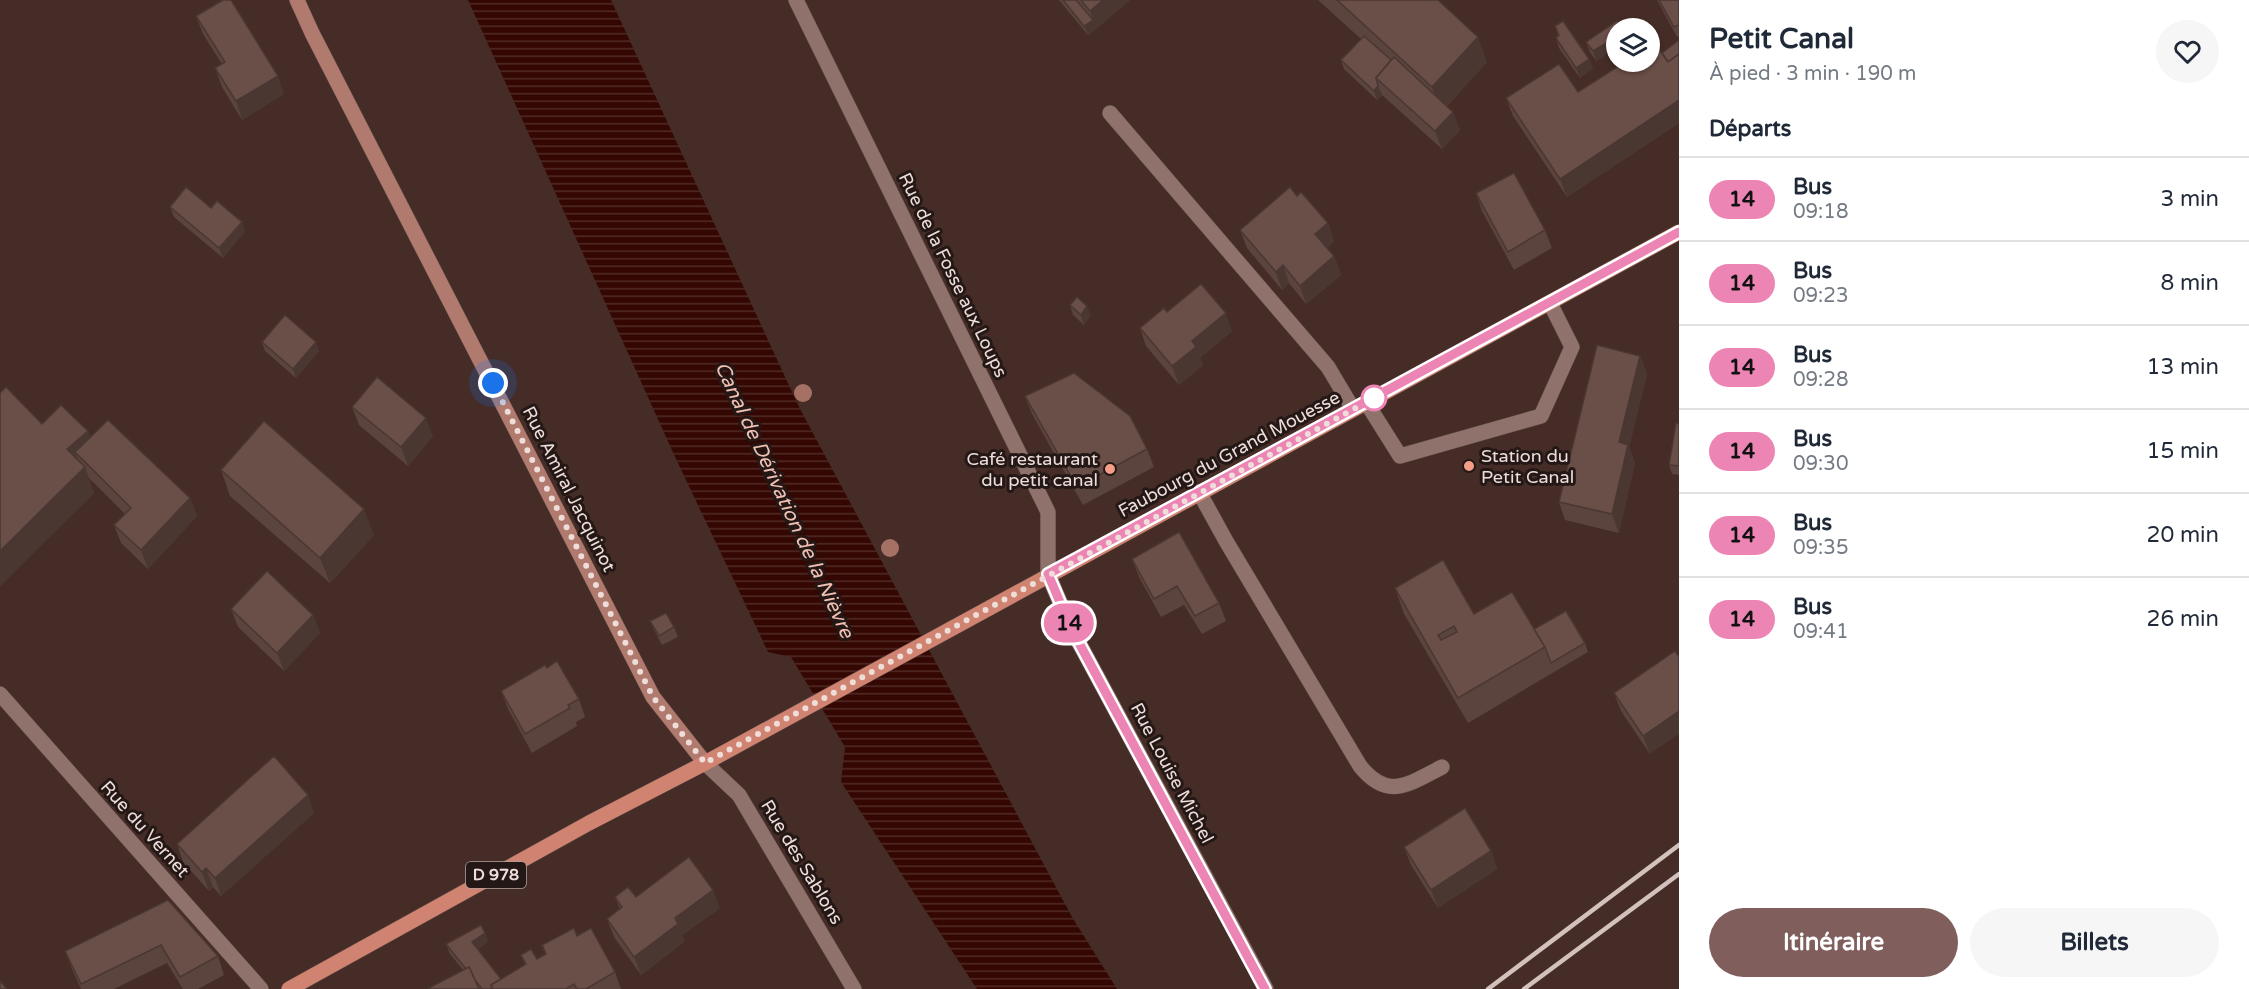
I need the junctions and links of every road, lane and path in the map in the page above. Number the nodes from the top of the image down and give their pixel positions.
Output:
1 (297, 0) edge
2 (796, 0) edge
3 (1110, 113) dead end
4 (1679, 232) edge
5 (1550, 303) junction
6 (1360, 406) junction
7 (1199, 492) junction
8 (1048, 574) junction
9 (0, 694) edge
10 (705, 763) junction
11 (1442, 767) dead end
12 (261, 989) edge
13 (289, 989) edge
14 (854, 989) edge
15 (1266, 989) edge

1 - 10 main road, Rue Amiral Jacquinot
2 - 8 street, Rue de la Fosse aux Loups
3 - 6 street
4 - 5 main road, Faubourg du Grand Mouesse / D 978
5 - 6 main road, Faubourg du Grand Mouesse / D 978
5 - 6 street
6 - 7 main road, Faubourg du Grand Mouesse / D 978
7 - 8 main road, Faubourg du Grand Mouesse / D 978
7 - 11 street
8 - 10 main road, Faubourg du Grand Mouesse / D 978
8 - 15 street, Rue Louise Michel
9 - 12 street, Rue du Vernet
10 - 13 main road, D 978
10 - 14 street, Rue des Sablons

